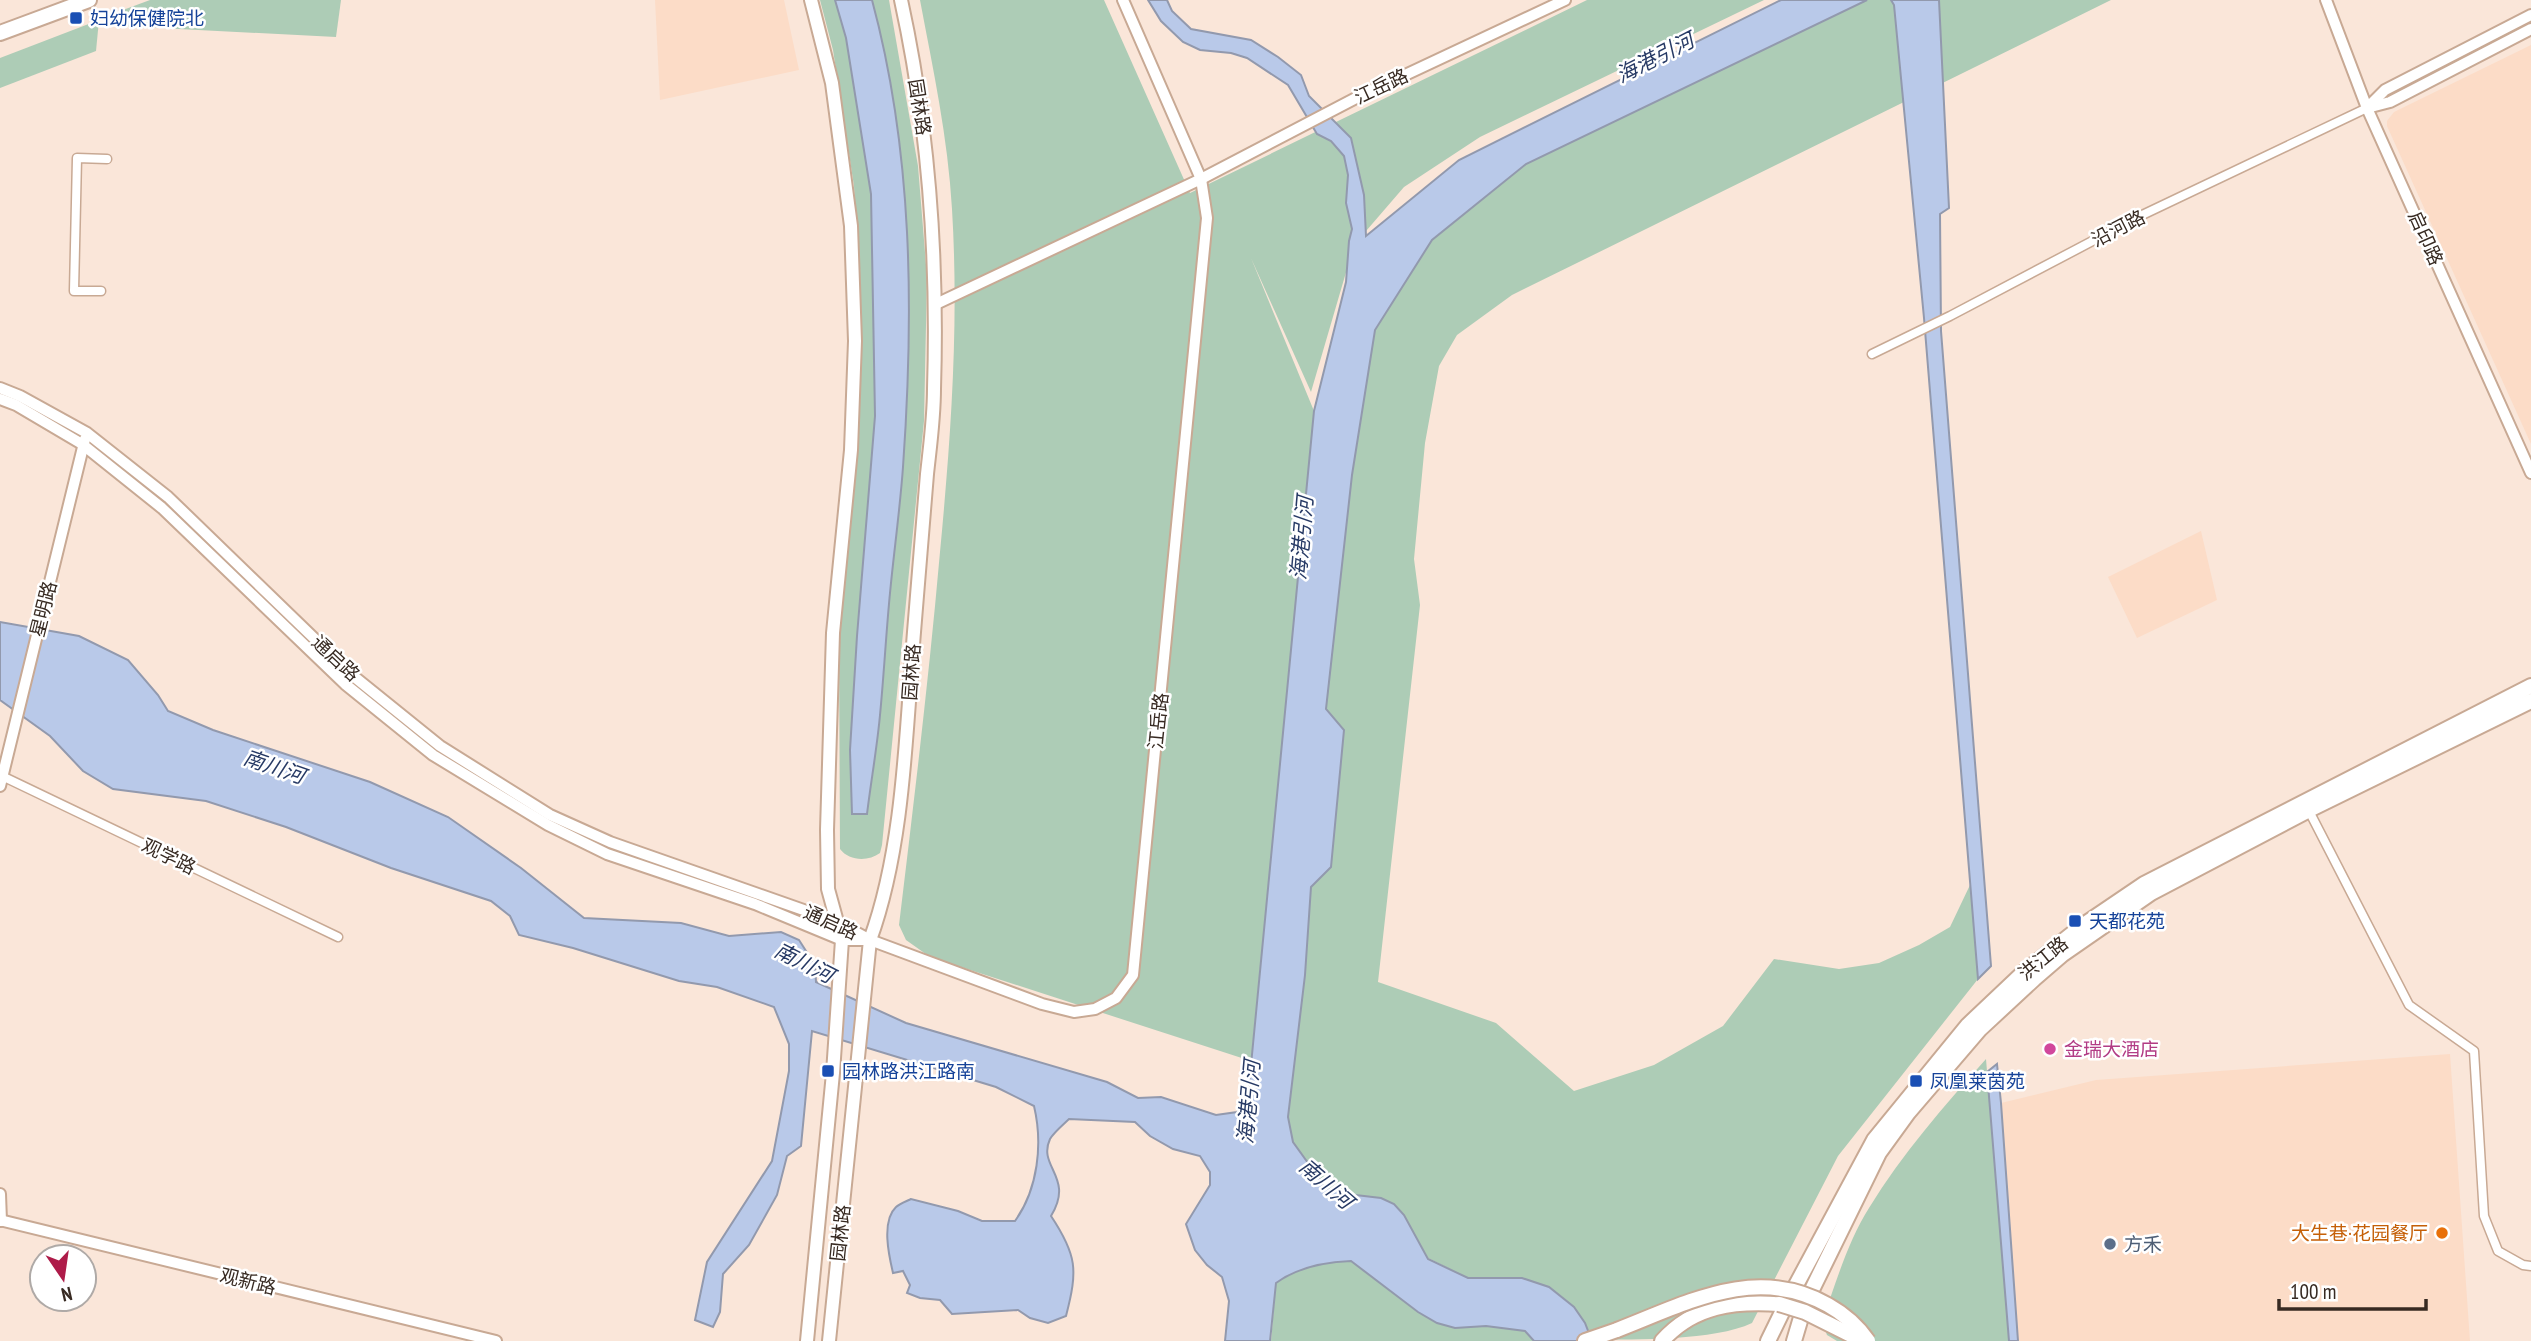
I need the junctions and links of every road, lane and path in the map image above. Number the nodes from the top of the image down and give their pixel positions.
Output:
1 (89, 0) edge
2 (810, 0) edge
3 (901, 0) edge
4 (1123, 0) edge
5 (1565, 0) edge
6 (2326, 0) edge
7 (2531, 15) edge
8 (2531, 29) edge
9 (0, 33) edge
10 (2367, 108) junction
11 (107, 159) dead end
12 (1201, 179) junction
13 (101, 291) dead end
14 (936, 304) junction
15 (1872, 354) dead end
16 (0, 388) edge
17 (0, 399) edge
18 (87, 433) junction
19 (82, 444) junction
20 (2531, 474) edge
21 (2531, 686) edge
22 (2531, 701) edge
23 (1, 779) edge
24 (2306, 805) junction
25 (835, 920) junction
26 (338, 937) dead end
27 (842, 940) junction
28 (870, 940) junction
29 (0, 1194) edge
30 (1, 1220) edge
31 (2531, 1266) edge
32 (496, 1341) edge
33 (807, 1341) edge
34 (829, 1341) edge
35 (1585, 1341) edge
36 (1662, 1341) edge
37 (1768, 1341) edge
38 (1794, 1341) edge
39 (1866, 1341) edge

1 - 9 main road
2 - 25 main road, 园林路
3 - 14 main road, 园林路
4 - 12 street, 江岳路
5 - 12 street, 江岳路
6 - 10 street, 启印路
7 - 10 street, 沿河路
8 - 10 street, 沿河路
10 - 15 street, 沿河路
10 - 20 street, 启印路
11 - 13 street
12 - 14 street
12 - 28 street, 江岳路
14 - 28 main road, 园林路
16 - 18 street, 通启路
17 - 19 street, 通启路
18 - 19 street, 星明路
18 - 25 street, 通启路
19 - 23 street, 星明路
19 - 27 street, 通启路
21 - 24 main road, 洪江路
22 - 24 main road, 洪江路
23 - 26 street, 观学路
24 - 31 street
24 - 37 main road, 洪江路
24 - 38 main road, 洪江路
25 - 27 main road, 园林路
25 - 28 street, 通启路
27 - 28 street, 通启路
27 - 33 main road, 园林路
28 - 34 main road, 园林路
29 - 30 street
30 - 32 street, 观新路
35 - 39 main road, bridge
36 - 39 main road, bridge

